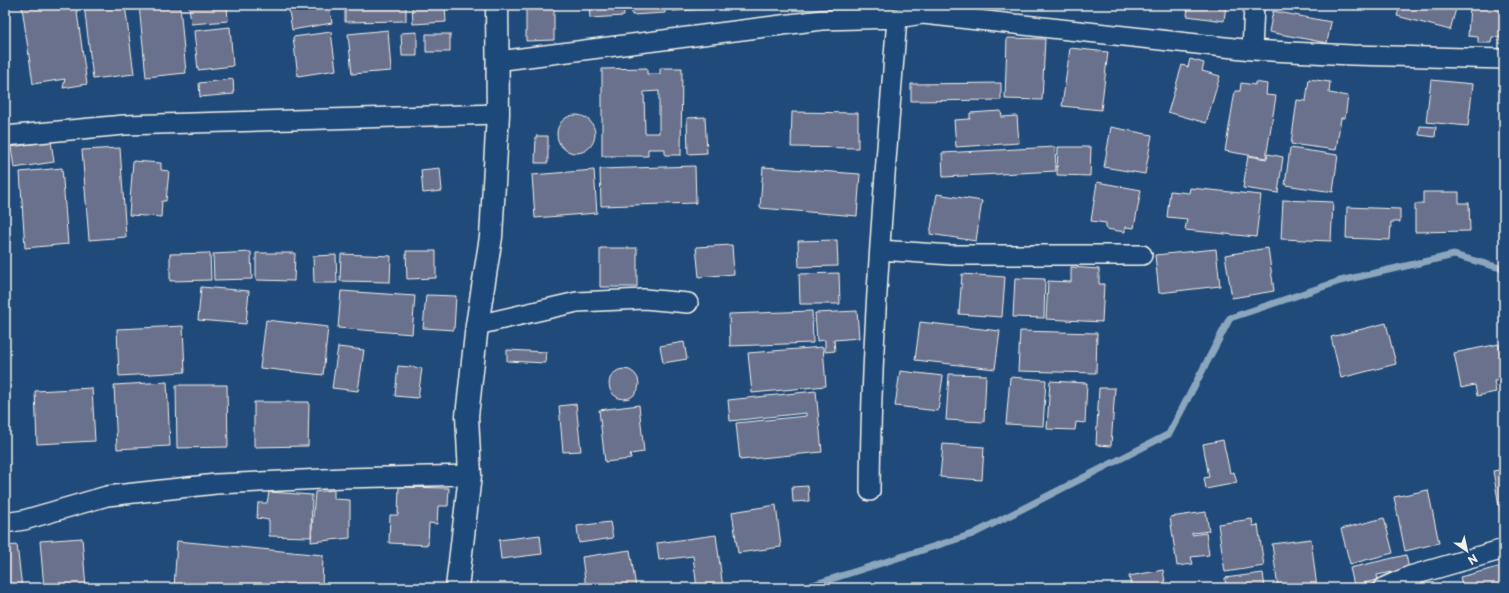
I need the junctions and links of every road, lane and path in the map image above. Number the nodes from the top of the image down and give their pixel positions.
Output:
1 (498, 5) edge
2 (1254, 5) edge
3 (923, 9) edge
4 (897, 18) junction
5 (1252, 50) junction
6 (1504, 59) edge
7 (497, 61) junction
8 (498, 114) junction
9 (5, 136) edge
10 (880, 250) junction
11 (1142, 255) dead end
12 (688, 303) dead end
13 (477, 325) junction
14 (470, 475) junction
15 (870, 491) dead end
16 (5, 523) edge
17 (1504, 549) edge
18 (457, 588) edge
19 (1383, 588) edge

1 - 7 main road
2 - 5 street
3 - 4 street
3 - 5 street
4 - 7 street
4 - 10 street
5 - 6 street
7 - 8 main road
8 - 9 street
8 - 13 main road
10 - 11 street
10 - 15 street
12 - 13 street
13 - 14 main road
14 - 16 street
14 - 18 main road
17 - 19 street

